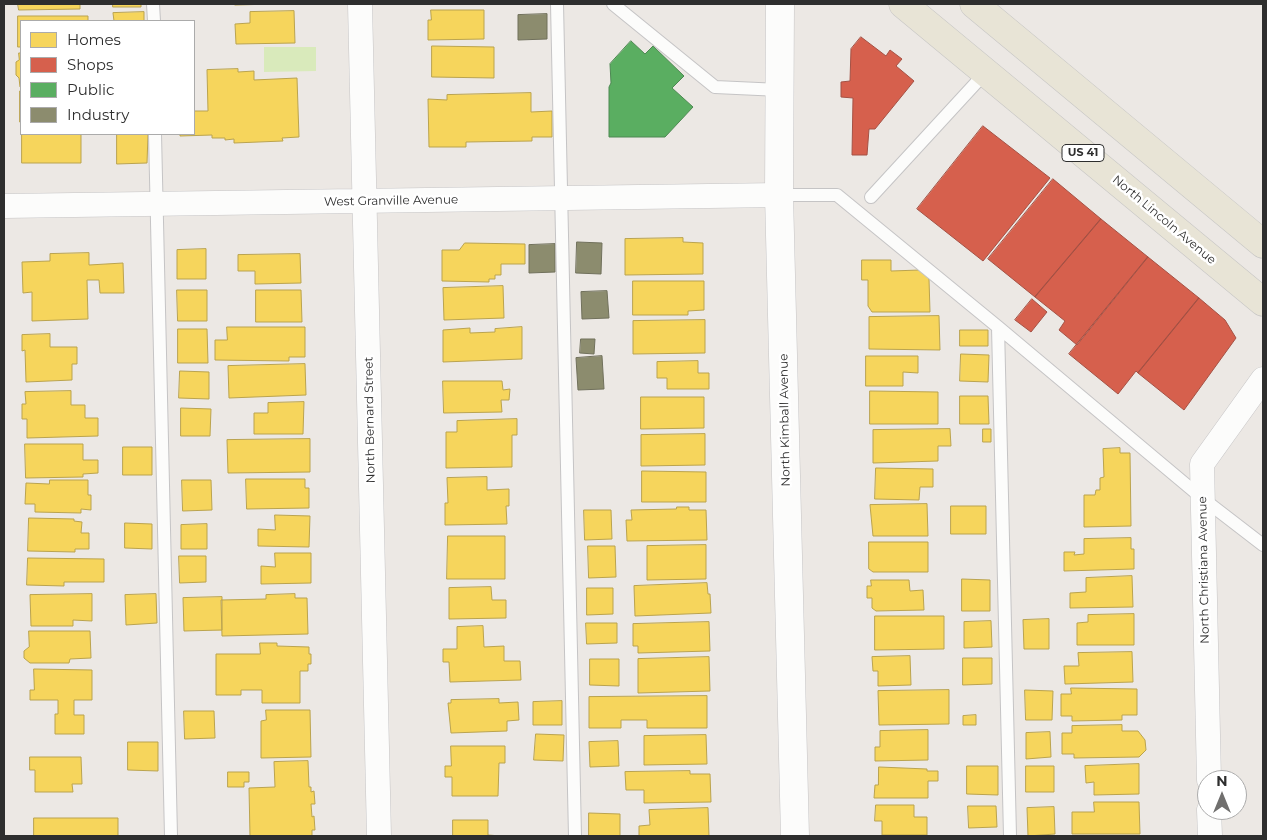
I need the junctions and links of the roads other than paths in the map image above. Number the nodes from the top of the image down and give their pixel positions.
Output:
1 (153, 4) edge
2 (360, 4) edge
3 (557, 4) edge
4 (613, 4) edge
5 (780, 4) edge
6 (903, 4) edge
7 (974, 4) edge
8 (154, 20) edge
9 (986, 72) junction
10 (780, 90) junction
11 (155, 135) edge
12 (779, 195) junction
13 (871, 197) dead end
14 (560, 198) junction
15 (366, 201) junction
16 (156, 204) junction
17 (4, 206) edge
18 (1263, 244) edge
19 (1263, 302) edge
20 (998, 327) junction
21 (1263, 379) edge
22 (1202, 498) junction
23 (1263, 545) edge
24 (1208, 770) edge
25 (1209, 820) edge
26 (171, 836) edge
27 (379, 836) edge
28 (575, 836) edge
29 (795, 836) edge
30 (1010, 836) edge
31 (1210, 836) edge

1 - 8 lane
2 - 15 street, North Bernard Street
3 - 14 lane
4 - 10 lane
5 - 10 street, North Kimball Avenue
6 - 9 main road, North Lincoln Avenue / US 41
7 - 18 main road
9 - 13 lane
9 - 19 main road, North Lincoln Avenue / US 41
10 - 12 street, North Kimball Avenue
11 - 16 lane
12 - 14 street, West Granville Avenue
12 - 20 lane
12 - 29 street, North Kimball Avenue
14 - 15 street, West Granville Avenue
14 - 28 lane
15 - 16 street, West Granville Avenue
15 - 27 street, North Bernard Street
16 - 17 street, West Granville Avenue
16 - 26 lane
20 - 22 lane
20 - 30 lane
21 - 22 street, North Christiana Avenue
22 - 23 lane
22 - 24 street, North Christiana Avenue
25 - 31 street

